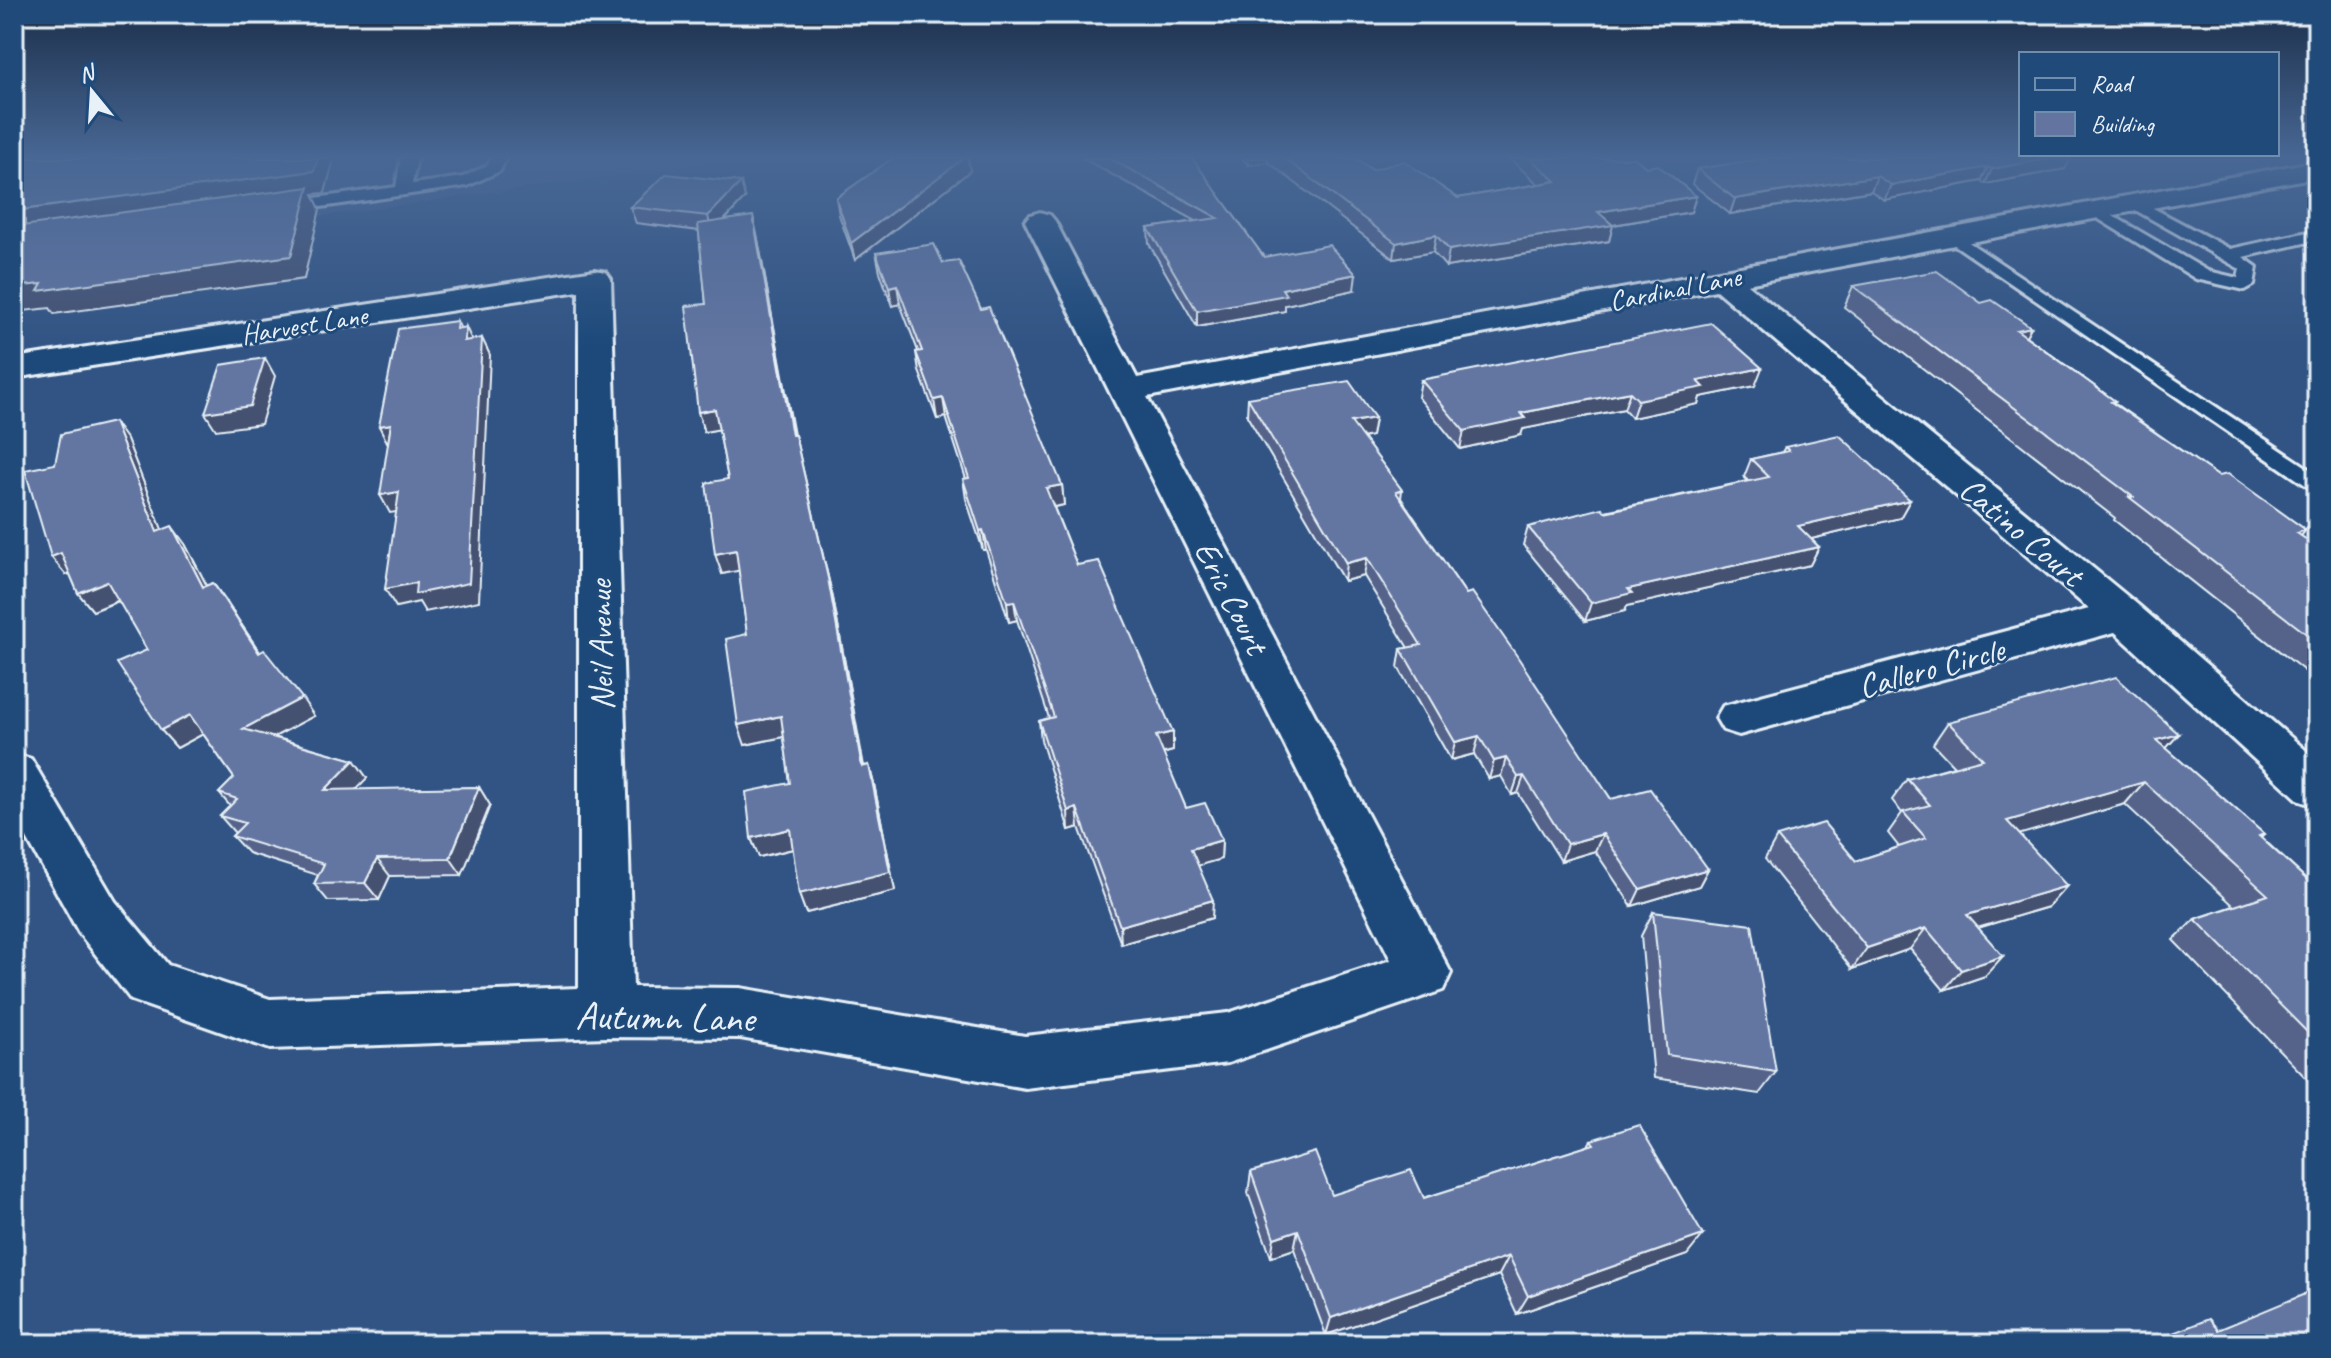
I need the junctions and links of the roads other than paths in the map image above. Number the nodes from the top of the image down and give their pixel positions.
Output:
1 (1040, 221) dead end
2 (2031, 221) edge
3 (2111, 221) edge
4 (2167, 221) edge
5 (2317, 235) edge
6 (1952, 236) junction
7 (2227, 255) junction
8 (595, 279) joint
9 (1722, 279) junction
10 (14, 368) edge
11 (1127, 390) junction
12 (2317, 483) edge
13 (2123, 615) junction
14 (1739, 718) dead end
15 (14, 772) edge
16 (2317, 788) edge
17 (1424, 973) joint
18 (606, 1012) junction

1 - 11 street, Eric Court
2 - 6 street, Cardinal Lane
3 - 7 lane
4 - 7 lane
5 - 7 lane
6 - 9 street, Cardinal Lane
6 - 12 lane
8 - 10 street, Harvest Lane
8 - 18 street, Neil Avenue
9 - 11 street, Cardinal Lane
9 - 13 street, Catino Court
11 - 17 street, Eric Court
13 - 14 street, Callero Circle
13 - 16 street, Catino Court
15 - 18 street, Autumn Lane
17 - 18 street, Autumn Lane

